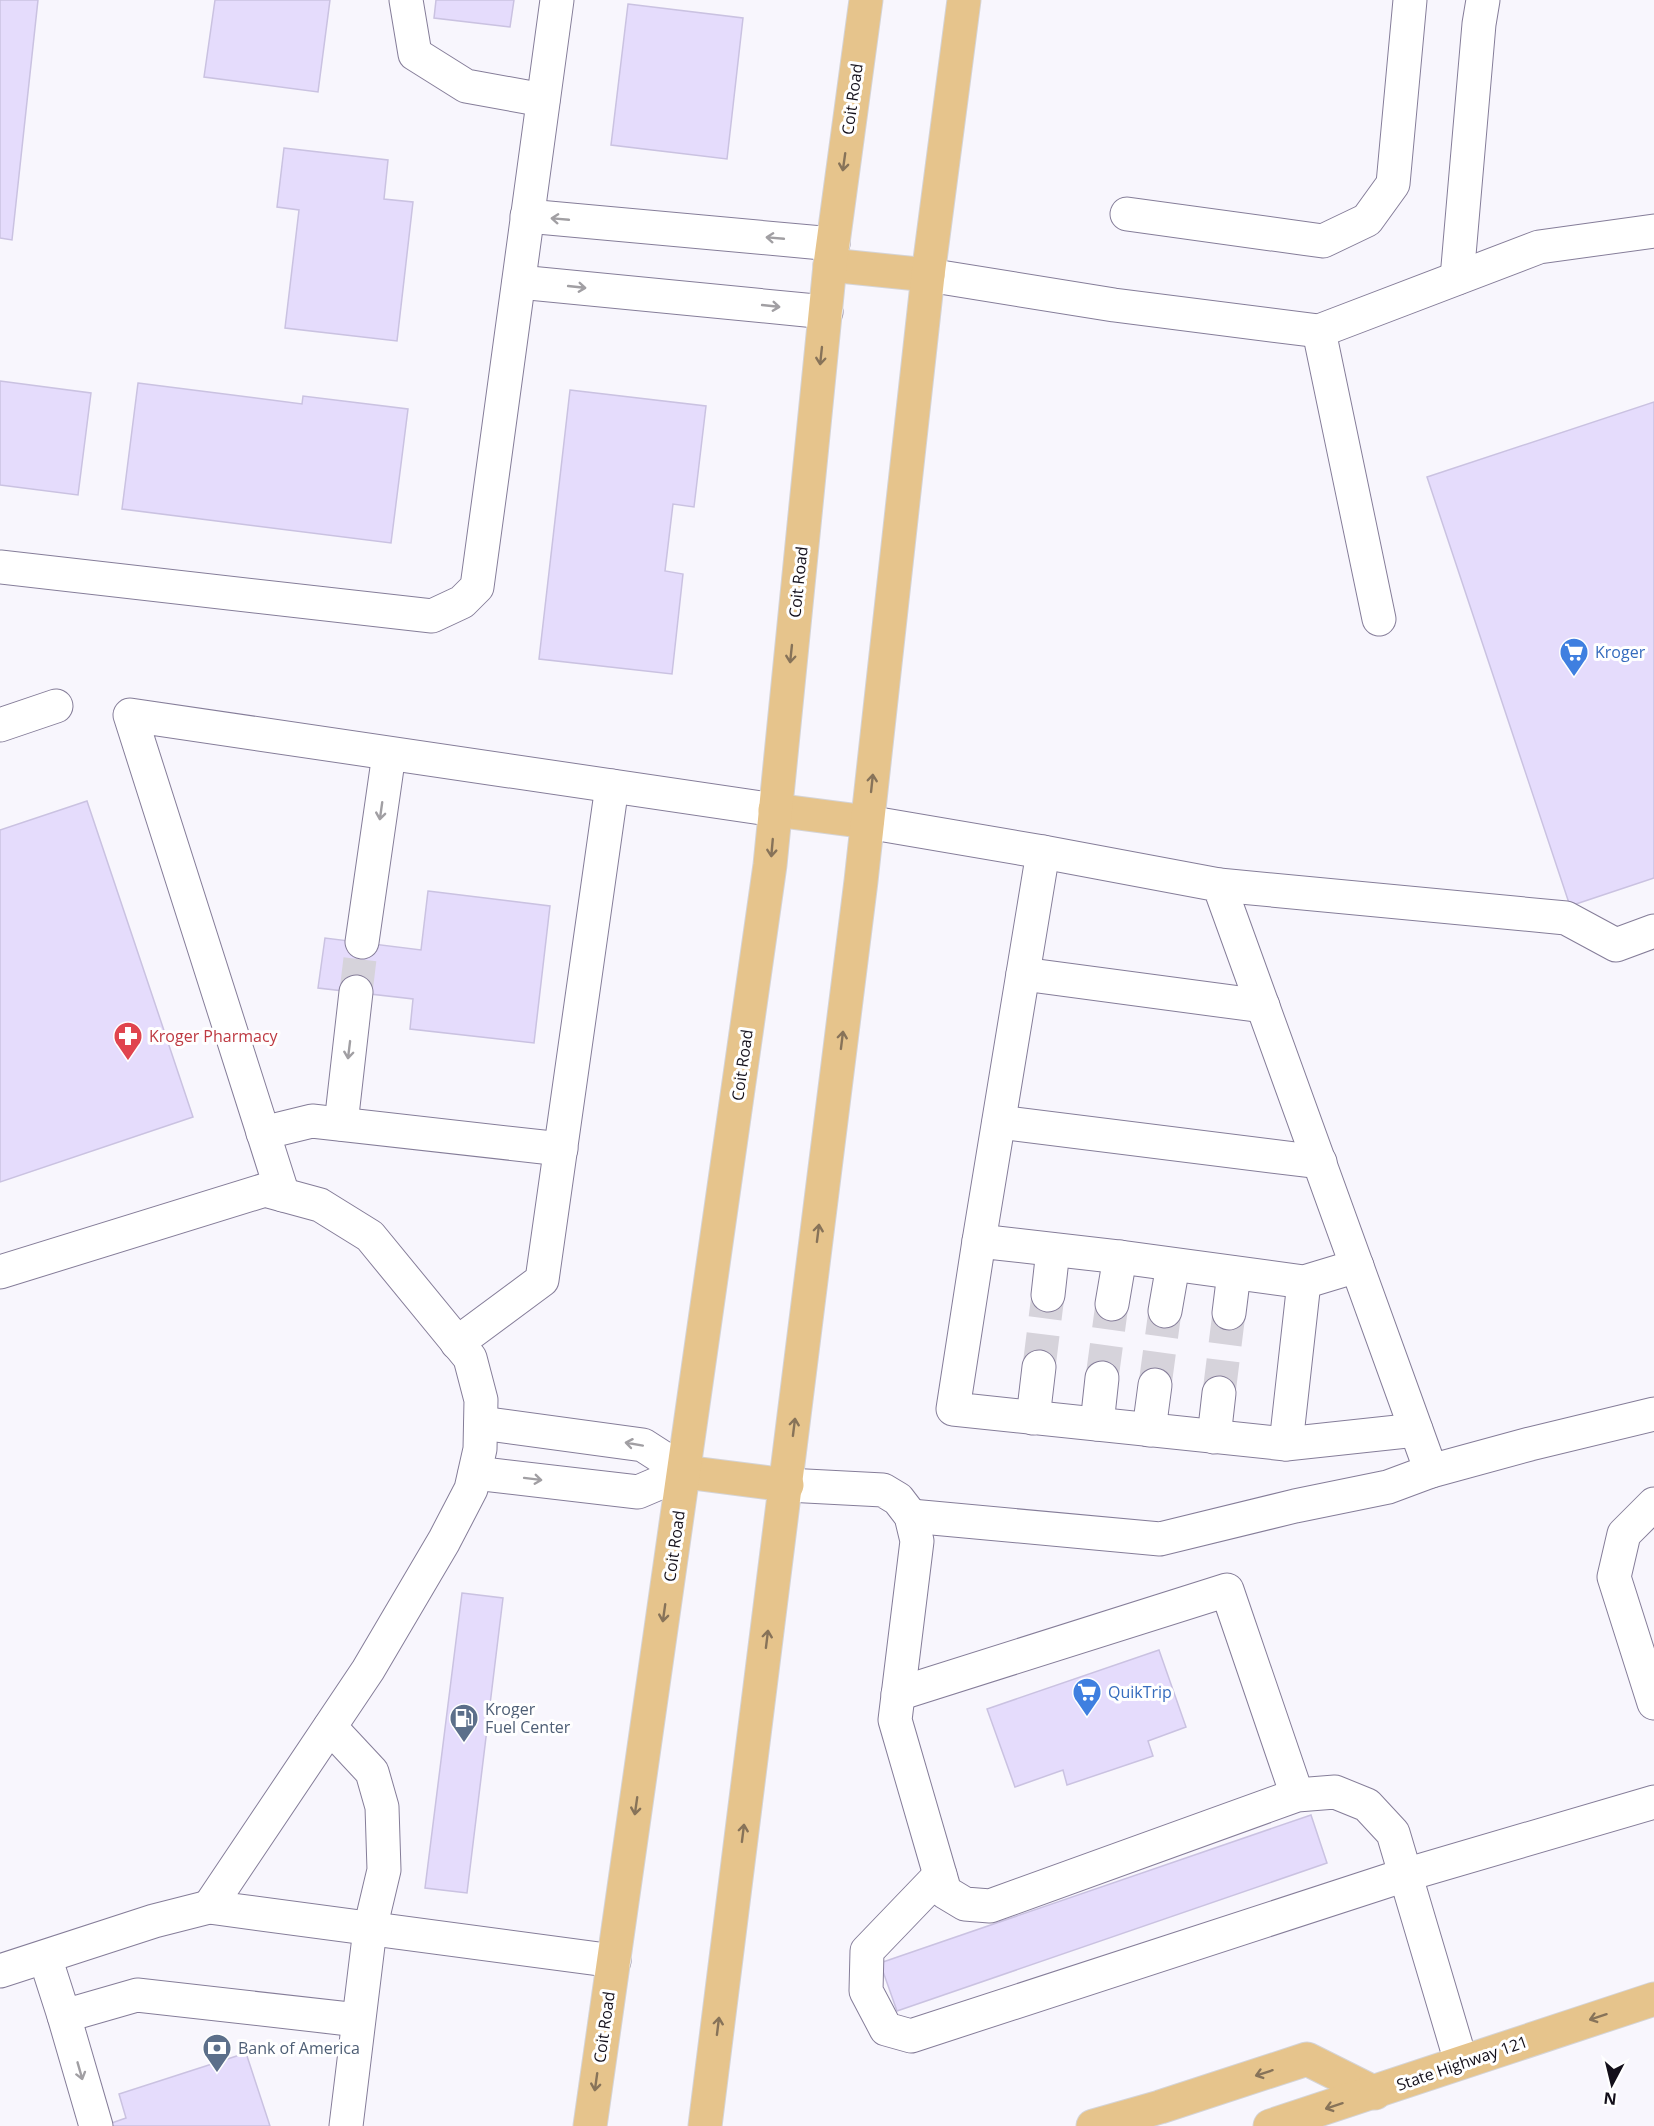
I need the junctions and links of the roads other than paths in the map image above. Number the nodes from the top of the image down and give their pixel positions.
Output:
1 (406, 0) edge
2 (557, 0) edge
3 (866, 0) edge
4 (964, 0) edge
5 (1410, 0) edge
6 (1483, 0) edge
7 (543, 100) junction
8 (1127, 214) dead end
9 (527, 216) junction
10 (1654, 231) edge
11 (832, 254) junction
12 (928, 275) junction
13 (1457, 278) junction
14 (519, 282) junction
15 (826, 312) junction
16 (1319, 331) junction
17 (0, 567) edge
18 (1379, 619) dead end
19 (56, 706) dead end
20 (0, 725) edge
21 (389, 754) junction
22 (612, 786) junction
23 (776, 810) junction
24 (867, 822) junction
25 (1043, 852) junction
26 (1219, 885) junction
27 (1654, 932) edge
28 (362, 942) tunnel mouth
29 (1023, 974) junction
30 (356, 992) tunnel mouth
31 (1263, 1006) junction
32 (999, 1122) junction
33 (340, 1124) junction
34 (263, 1132) junction
35 (561, 1149) junction
36 (1320, 1162) junction
37 (283, 1195) junction
38 (979, 1241) junction
39 (1053, 1250) junction
40 (1120, 1257) junction
41 (1173, 1265) junction
42 (1357, 1266) junction
43 (0, 1272) edge
44 (1234, 1272) junction
45 (1304, 1282) junction
46 (1048, 1295) tunnel mouth
47 (1112, 1304) tunnel mouth
48 (1165, 1311) tunnel mouth
49 (1229, 1313) tunnel mouth
50 (457, 1342) junction
51 (1039, 1367) tunnel mouth
52 (1102, 1378) tunnel mouth
53 (1155, 1385) tunnel mouth
54 (1219, 1393) tunnel mouth
55 (1654, 1414) edge
56 (1033, 1418) junction
57 (481, 1423) junction
58 (1098, 1424) junction
59 (1149, 1430) junction
60 (1416, 1430) junction
61 (1214, 1437) junction
62 (1286, 1444) junction
63 (1431, 1471) junction
64 (685, 1472) junction
65 (475, 1473) junction
66 (786, 1485) junction
67 (1654, 1504) edge
68 (912, 1516) junction
69 (898, 1695) junction
70 (1654, 1703) edge
71 (330, 1727) junction
72 (1297, 1795) junction
73 (1654, 1802) edge
74 (940, 1875) junction
75 (1405, 1875) junction
76 (209, 1907) junction
77 (369, 1929) junction
78 (45, 1957) junction
79 (614, 1961) junction
80 (0, 1971) edge
81 (1654, 1999) edge
82 (64, 2016) junction
83 (358, 2020) junction
84 (1461, 2062) junction
85 (714, 2063) junction
86 (1375, 2093) junction
87 (96, 2126) edge
88 (346, 2126) edge
89 (590, 2126) edge
90 (705, 2126) edge
91 (720, 2126) edge
92 (1093, 2126) edge
93 (1270, 2126) edge

1 - 7 lane
2 - 7 lane
3 -> 11 main road, Coit Road
4 - 12 main road
5 - 8 lane
6 - 13 lane
7 - 9 lane
11 -> 9 lane
9 - 14 lane
10 - 13 lane
11 - 12 main road
11 - 15 main road, Coit Road
12 - 16 lane
24 -> 12 main road
13 - 16 lane
14 -> 15 lane
14 - 17 lane
15 -> 23 main road, Coit Road
16 - 18 lane
19 - 20 lane
21 - 22 lane
21 -> 28 lane
21 - 34 lane
22 - 23 lane
22 - 35 lane
23 - 24 main road
23 -> 64 main road, Coit Road
24 - 25 lane
66 -> 24 main road
25 - 26 lane
25 - 29 lane
26 - 27 lane
26 - 31 lane
29 - 31 lane
29 - 32 lane
30 -> 33 lane
31 - 36 lane
32 - 36 lane
32 - 38 lane
33 - 34 lane
33 - 35 lane
34 - 37 lane
35 - 50 lane
36 - 42 lane
37 - 43 lane
37 - 50 lane
38 - 39 lane
38 - 56 lane
39 - 40 lane
39 - 46 lane
40 - 41 lane
40 - 47 lane
41 - 44 lane
41 - 48 lane
42 - 45 lane
42 - 60 lane
44 - 45 lane
44 - 49 lane
45 - 62 lane
50 - 57 lane
51 - 56 lane
52 - 58 lane
53 - 59 lane
54 - 61 lane
55 - 63 lane
56 - 58 lane
64 -> 57 lane
57 - 65 lane
58 - 59 lane
59 - 61 lane
60 - 62 lane
60 - 63 lane
61 - 62 lane
63 - 68 lane
65 -> 64 lane
64 - 66 main road
64 -> 79 main road, Coit Road
65 - 71 lane
66 - 68 lane
85 -> 66 main road
67 - 70 lane
68 - 69 lane
69 - 72 lane
69 - 74 lane
71 - 76 lane
71 - 77 lane
72 - 74 lane
72 - 75 lane
73 - 75 lane
74 - 75 lane
75 - 84 lane
76 - 77 lane
76 - 78 lane
77 - 79 lane
77 - 83 lane
78 - 80 lane
78 - 82 lane
79 -> 89 main road, Coit Road
81 -> 84 main road, State Highway 121
82 - 83 lane
82 -> 87 lane
83 - 88 lane
84 - 86 main road, State Highway 121
85 - 90 main road
85 - 91 main road
86 -> 92 main road
86 -> 93 main road, State Highway 121

